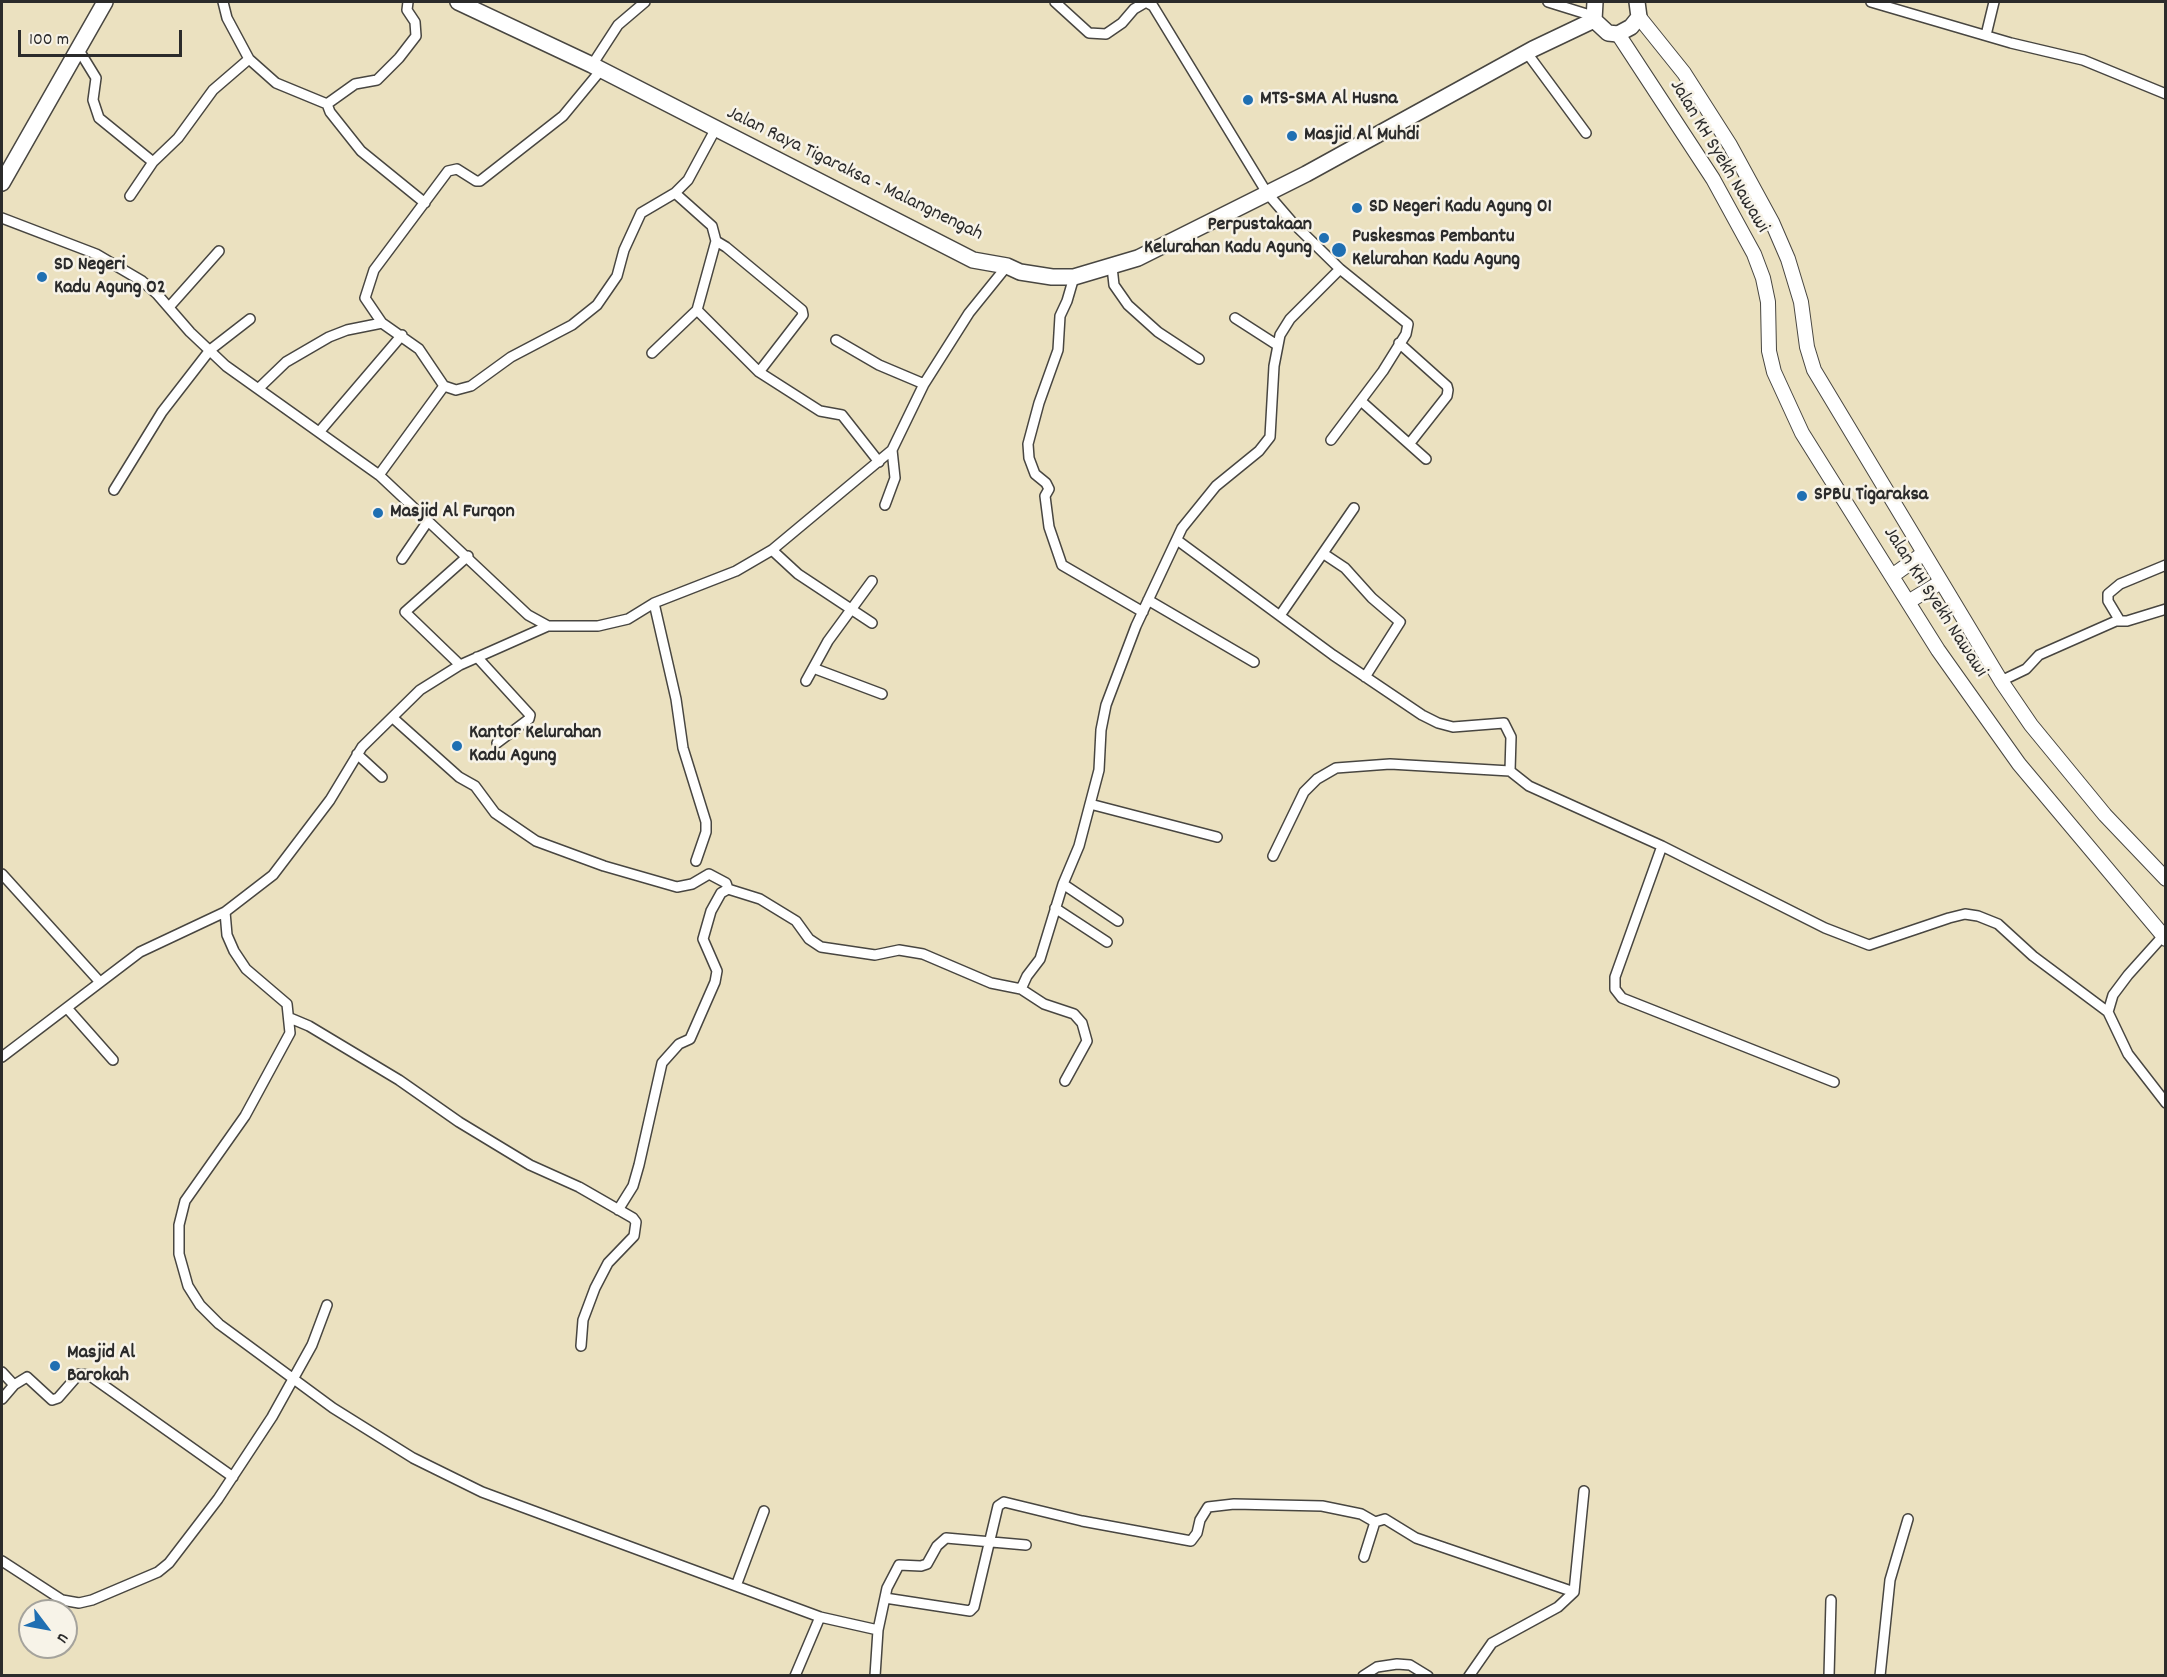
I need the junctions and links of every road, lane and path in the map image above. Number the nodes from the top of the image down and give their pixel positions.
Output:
1 (105, 2) edge
2 (223, 2) edge
3 (408, 2) edge
4 (458, 2) edge
5 (645, 2) edge
6 (1055, 2) edge
7 (1548, 2) edge
8 (1871, 2) edge
9 (1994, 2) edge
10 (1638, 9) edge
11 (1594, 12) edge
12 (1617, 34) junction
13 (1986, 35) junction
14 (77, 46) junction
15 (1527, 53) junction
16 (249, 58) junction
17 (596, 67) junction
18 (2166, 94) edge
19 (327, 104) junction
20 (715, 130) junction
21 (1586, 133) dead end
22 (153, 162) junction
23 (2, 183) edge
24 (675, 193) junction
25 (1268, 193) junction
26 (130, 196) dead end
27 (424, 203) junction
28 (2, 218) edge
29 (716, 242) junction
30 (219, 251) dead end
31 (1006, 266) junction
32 (1112, 267) junction
33 (1340, 269) junction
34 (1074, 277) junction
35 (170, 306) junction
36 (697, 310) junction
37 (1235, 318) dead end
38 (250, 319) dead end
39 (382, 323) junction
40 (402, 335) junction
41 (836, 340) dead end
42 (1399, 343) junction
43 (1276, 345) junction
44 (210, 350) junction
45 (652, 352) dead end
46 (1199, 359) dead end
47 (759, 372) junction
48 (924, 384) junction
49 (444, 386) junction
50 (258, 389) junction
51 (1361, 401) junction
52 (321, 431) junction
53 (1331, 440) dead end
54 (1410, 443) junction
55 (892, 450) junction
56 (1426, 459) dead end
57 (879, 462) junction
58 (379, 475) junction
59 (114, 490) dead end
60 (885, 505) dead end
61 (1354, 508) dead end
62 (428, 521) junction
63 (1177, 540) junction
64 (772, 550) junction
65 (1924, 553) junction
66 (1324, 554) junction
67 (468, 556) junction
68 (402, 559) dead end
69 (2166, 565) edge
70 (1892, 576) junction
71 (872, 580) dead end
72 (1941, 582) junction
73 (1148, 600) junction
74 (1908, 602) junction
75 (654, 603) junction
76 (2166, 609) edge
77 (852, 610) junction
78 (1143, 612) junction
79 (1281, 614) junction
80 (2120, 621) junction
81 (872, 623) dead end
82 (548, 626) junction
83 (477, 657) junction
84 (1254, 662) dead end
85 (460, 665) junction
86 (813, 668) junction
87 (1365, 677) junction
88 (806, 681) dead end
89 (2001, 681) junction
90 (882, 694) dead end
91 (393, 718) junction
92 (497, 743) dead end
93 (357, 754) junction
94 (1510, 771) junction
95 (382, 777) dead end
96 (1090, 804) junction
97 (1217, 837) dead end
98 (1662, 846) junction
99 (1273, 856) dead end
100 (696, 861) dead end
101 (2, 874) edge
102 (2166, 879) edge
103 (1063, 884) junction
104 (728, 889) junction
105 (1055, 908) junction
106 (225, 912) junction
107 (1118, 921) dead end
108 (2164, 938) edge
109 (1107, 942) dead end
110 (99, 981) junction
111 (1021, 989) junction
112 (68, 1008) junction
113 (2108, 1012) junction
114 (290, 1018) junction
115 (2, 1057) edge
116 (114, 1060) dead end
117 (1065, 1081) dead end
118 (1834, 1082) dead end
119 (2166, 1103) edge
120 (618, 1210) junction
121 (327, 1305) dead end
122 (581, 1346) dead end
123 (2, 1372) edge
124 (292, 1380) junction
125 (14, 1384) junction
126 (2, 1399) edge
127 (233, 1477) junction
128 (1584, 1491) dead end
129 (764, 1511) dead end
130 (1908, 1520) dead end
131 (1376, 1522) junction
132 (989, 1540) junction
133 (1026, 1545) dead end
134 (1364, 1557) dead end
135 (2, 1561) edge
136 (736, 1586) junction
137 (1574, 1592) junction
138 (885, 1598) junction
139 (1831, 1600) dead end
140 (820, 1617) junction
141 (878, 1630) junction
142 (795, 1676) edge
143 (874, 1676) edge
144 (1362, 1676) edge
145 (1428, 1676) edge
146 (1469, 1676) edge
147 (1828, 1676) edge
148 (1880, 1676) edge

1 - 14 main road
2 - 16 street
3 - 19 street
4 - 17 main road, Jalan Raya Tigaraksa - Malangnengah
5 - 17 street
6 - 25 street
7 - 11 street
8 - 13 street
9 - 13 street
10 - 12 main road
10 - 65 main road, Jalan KH Syekh Nawawi
11 - 12 main road
11 - 15 main road, Jalan Raya Tigaraksa - Malangnengah
12 - 70 main road, Jalan KH Syekh Nawawi
13 - 18 street
14 - 22 street
14 - 23 main road
15 - 21 street
15 - 25 main road, Jalan Raya Tigaraksa - Malangnengah
16 - 19 street
16 - 22 street
17 - 20 main road, Jalan Raya Tigaraksa - Malangnengah
17 - 27 street
19 - 27 street
20 - 24 street
20 - 31 main road, Jalan Raya Tigaraksa - Malangnengah
22 - 26 street
24 - 29 street
24 - 49 street
25 - 32 main road, Jalan Raya Tigaraksa - Malangnengah
25 - 33 street
27 - 39 street
28 - 35 street
29 - 36 street
29 - 47 street
30 - 35 street
31 - 34 main road, Jalan Raya Tigaraksa - Malangnengah
31 - 48 street
32 - 34 main road, Jalan Raya Tigaraksa - Malangnengah
32 - 46 street
33 - 42 street
33 - 43 street
34 - 78 street
35 - 44 street
36 - 45 street
36 - 47 street
37 - 43 street
38 - 44 street
39 - 40 street
39 - 50 street
40 - 49 street
40 - 52 street
41 - 48 street
42 - 51 street
42 - 54 street
43 - 63 street
44 - 50 street
44 - 59 street
47 - 57 street
48 - 55 street
49 - 58 street
50 - 52 street
51 - 53 street
51 - 54 street
52 - 58 street
54 - 56 street
55 - 57 street
55 - 60 street
57 - 64 street
58 - 62 street
61 - 66 street
62 - 67 street
62 - 68 street
63 - 73 street
63 - 79 street
64 - 75 street
64 - 77 street
65 - 70 main road
65 - 72 main road, Jalan KH Syekh Nawawi
66 - 79 street
66 - 87 street
67 - 82 street
67 - 85 street
69 - 80 street
70 - 74 main road, Jalan KH Syekh Nawawi
71 - 77 street
72 - 74 main road
72 - 89 main road, Jalan KH Syekh Nawawi
73 - 78 street
73 - 84 street
74 - 108 main road, Jalan KH Syekh Nawawi
75 - 82 street
75 - 100 street
76 - 80 street
77 - 81 street
77 - 86 street
78 - 96 street
79 - 87 street
80 - 89 street
82 - 83 street
83 - 85 street
83 - 92 street
85 - 91 street
86 - 88 street
86 - 90 street
87 - 94 street
89 - 102 main road, Jalan KH Syekh Nawawi
91 - 93 street
91 - 104 street
93 - 95 street
93 - 106 street
94 - 98 street
94 - 99 street
96 - 97 street
96 - 103 street
98 - 113 street
98 - 118 street
101 - 110 street
103 - 105 street
103 - 107 street
104 - 111 street
104 - 120 street
105 - 109 street
105 - 111 street
106 - 110 street
106 - 114 street
108 - 113 street
110 - 112 street
111 - 117 street
112 - 115 street
112 - 116 street
113 - 119 street
114 - 120 street
114 - 124 street
120 - 122 street
121 - 124 street
123 - 125 street
124 - 127 street
124 - 136 street
125 - 126 street
125 - 127 street
127 - 135 street
128 - 137 street
129 - 136 street
130 - 148 street
131 - 132 street
131 - 134 street
131 - 137 street
132 - 133 street
132 - 138 street
132 - 138 street
136 - 140 street
137 - 146 street
138 - 141 street
139 - 147 street
140 - 141 street
140 - 142 street
141 - 143 street
144 - 145 street

